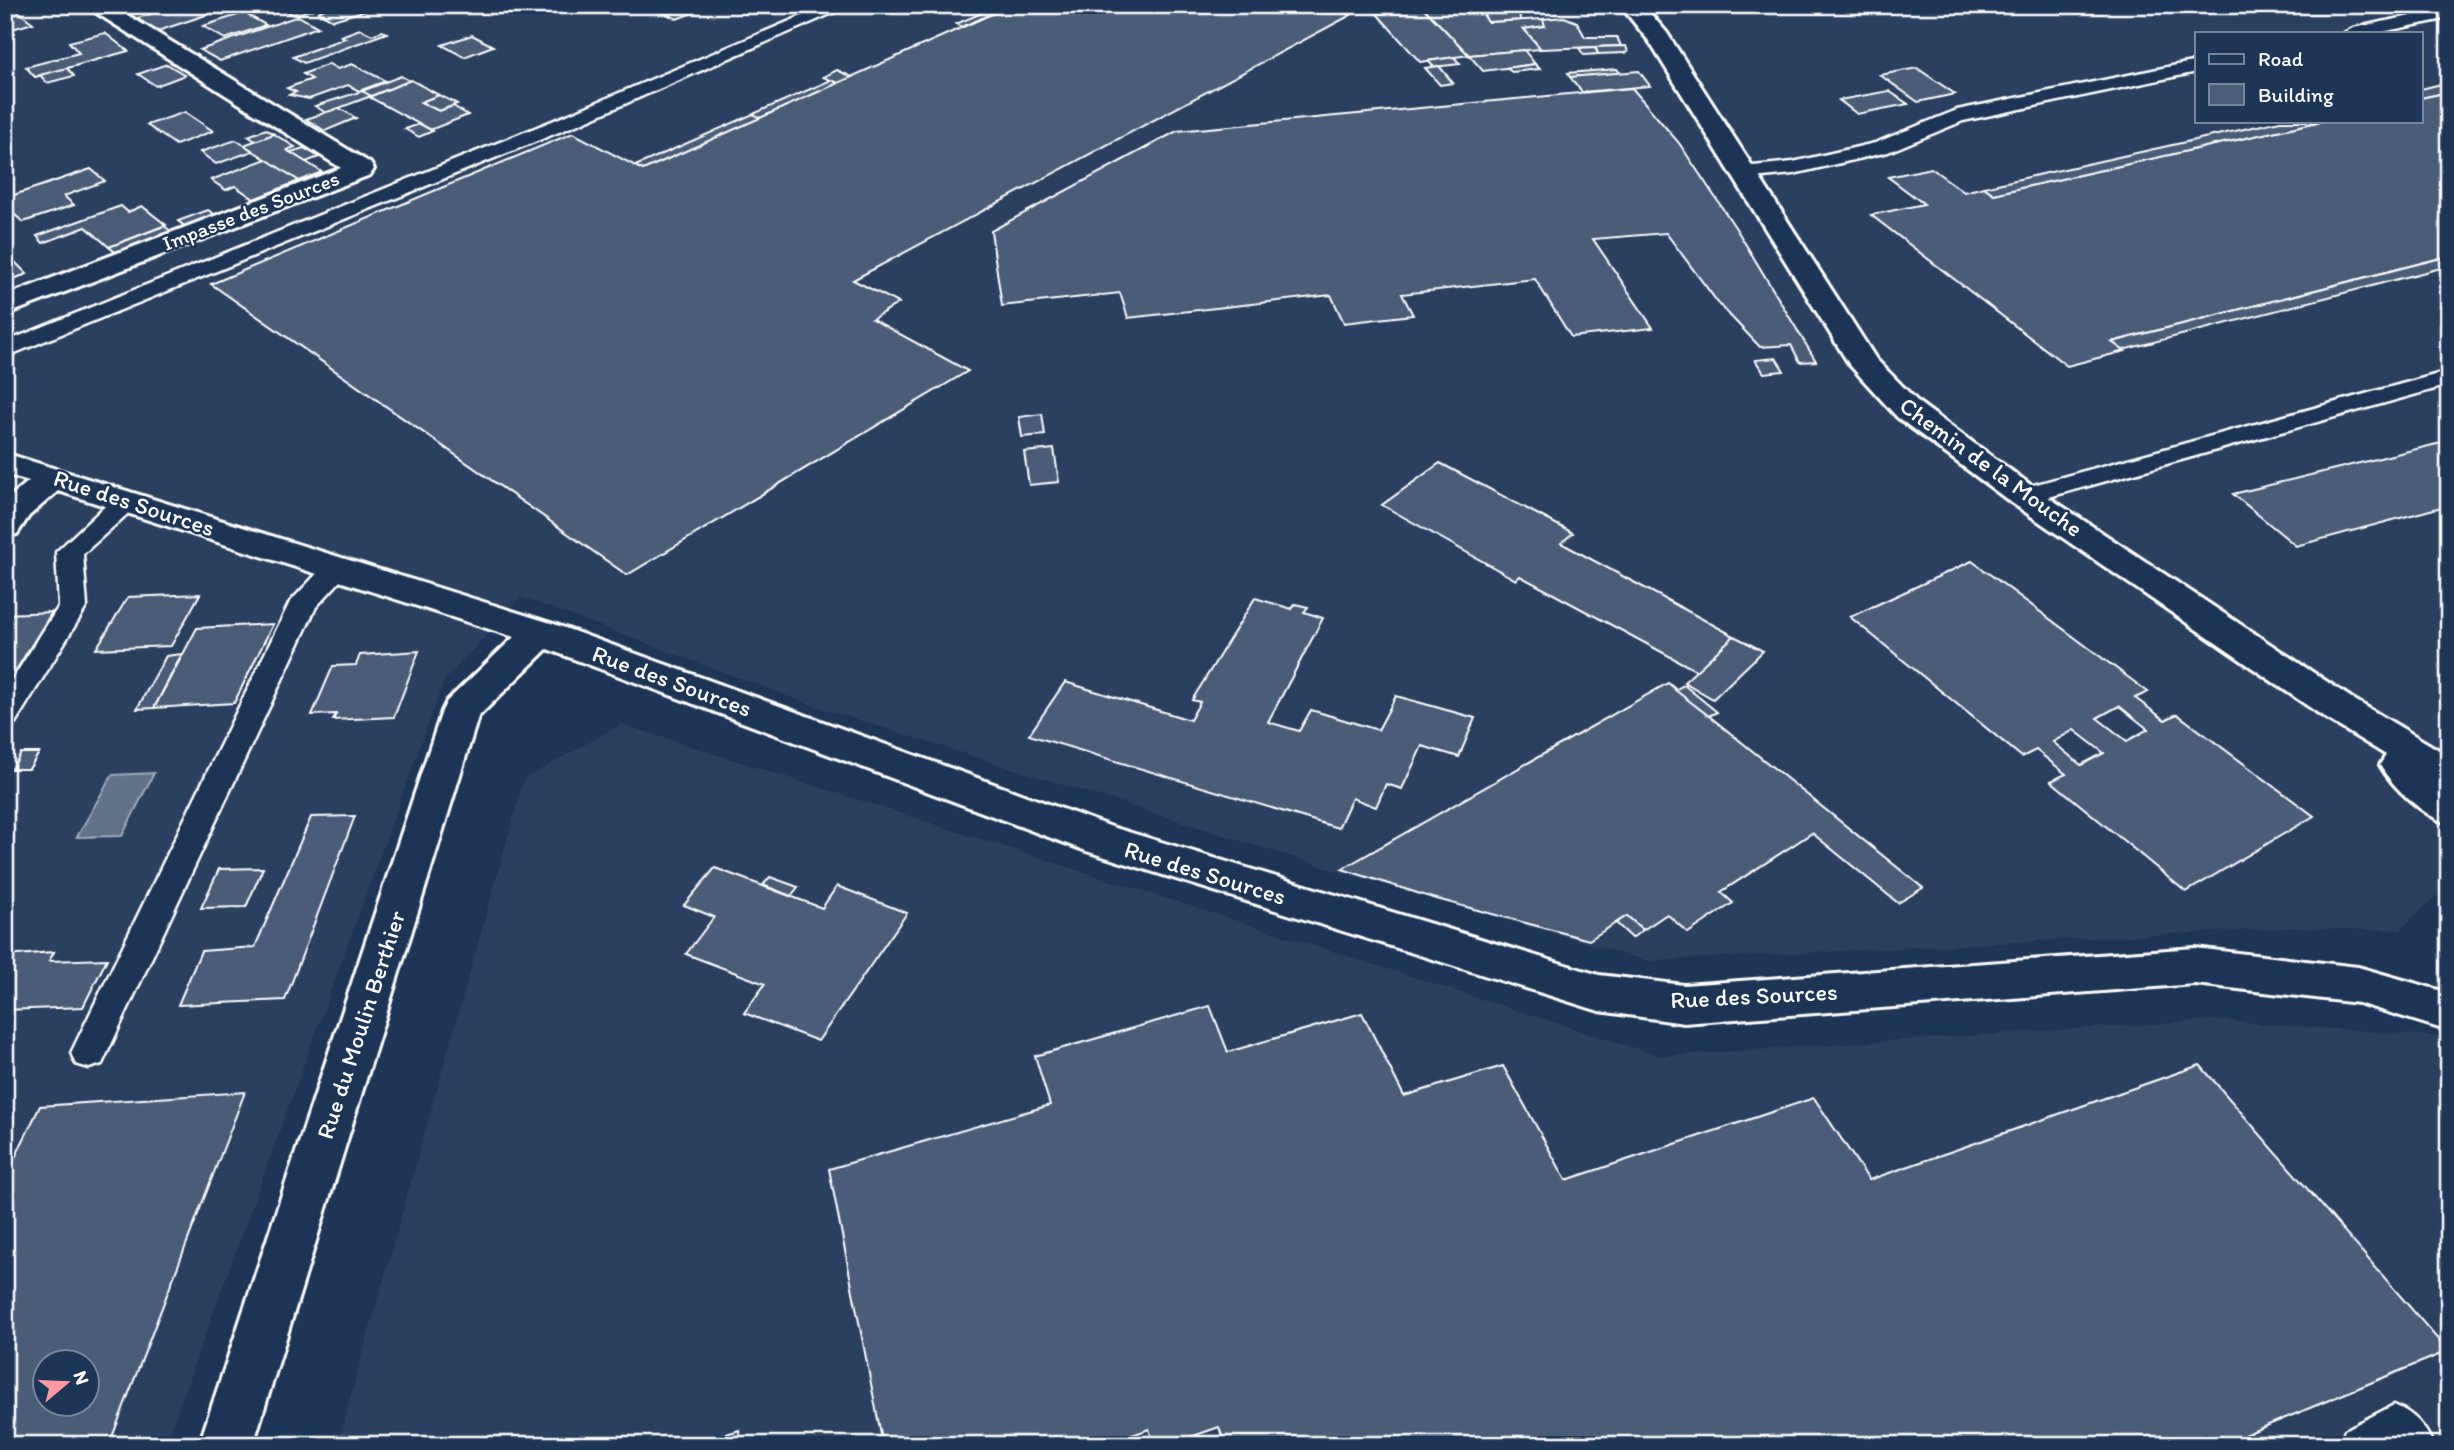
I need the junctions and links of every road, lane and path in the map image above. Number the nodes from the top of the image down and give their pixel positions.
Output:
1 (95, 5) edge
2 (843, 5) edge
3 (1631, 5) edge
4 (2449, 13) edge
5 (2358, 32) edge
6 (2195, 66) edge
7 (1743, 173) junction
8 (5, 306) edge
9 (5, 350) edge
10 (2449, 378) edge
11 (5, 463) edge
12 (54, 477) junction
13 (2024, 496) junction
14 (125, 502) junction
15 (5, 526) edge
16 (340, 568) junction
17 (541, 632) junction
18 (2340, 709) junction
19 (5, 716) edge
20 (2449, 775) edge
21 (2449, 809) edge
22 (2449, 1012) edge
23 (89, 1052) dead end
24 (226, 1445) edge
25 (2360, 1445) edge
26 (2412, 1445) edge

1 - 8 street, Impasse des Sources
2 - 9 lane
3 - 7 street, Chemin de la Mouche
4 - 5 lane
6 - 7 lane
7 - 13 street, Chemin de la Mouche
10 - 13 lane
11 - 12 street, Rue des Sources
12 - 14 street, Rue des Sources
12 - 15 street
13 - 18 street, Chemin de la Mouche
14 - 16 street, Rue des Sources
14 - 19 lane
16 - 17 street, Rue des Sources
16 - 23 lane
17 - 22 street, Rue des Sources
17 - 24 street, Rue du Moulin Berthier
18 - 20 street, Chemin de la Mouche
18 - 21 street, Chemin de la Mouche
25 - 26 lane

